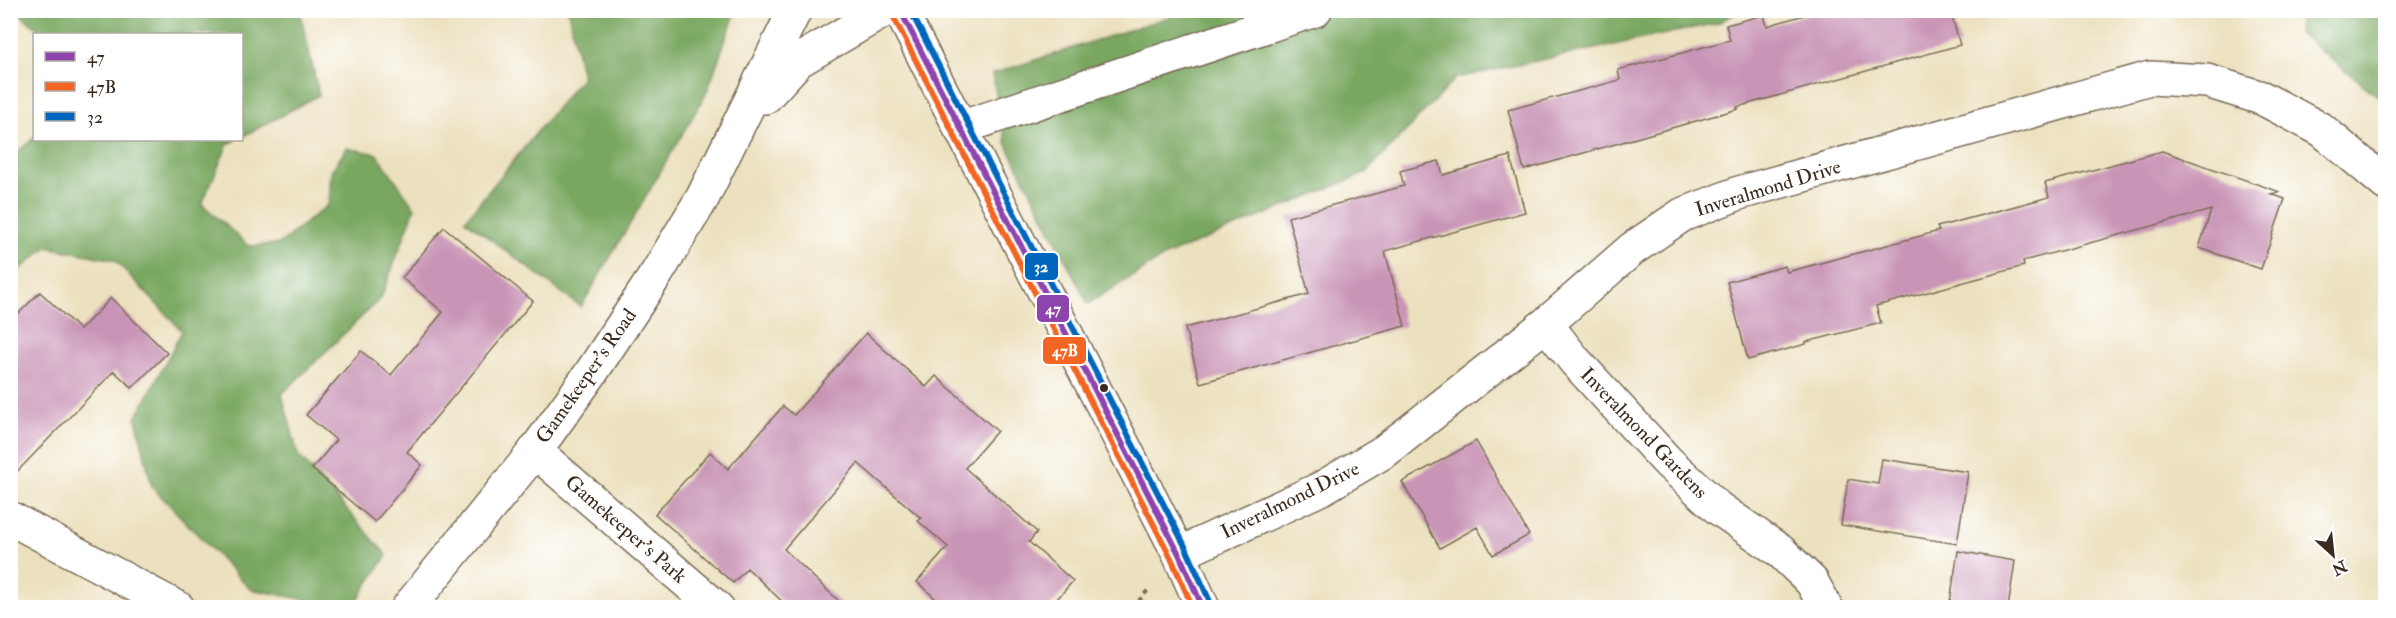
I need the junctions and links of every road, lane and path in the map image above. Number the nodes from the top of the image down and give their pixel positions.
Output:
1 (795, 10) edge
2 (885, 10) edge
3 (900, 10) edge
4 (1315, 10) edge
5 (738, 128) junction
6 (960, 128) junction
7 (2385, 184) edge
8 (1546, 324) junction
9 (535, 451) junction
10 (10, 518) edge
11 (1179, 554) junction
12 (178, 608) edge
13 (408, 608) edge
14 (717, 608) edge
15 (1203, 608) edge
16 (1826, 608) edge

1 - 5 street, Gamekeeper's Road
2 - 5 street, Gamekeeper's Road
3 - 6 street
4 - 6 street
5 - 9 street, Gamekeeper's Road
6 - 11 street
7 - 8 street, Inveralmond Drive
8 - 11 street, Inveralmond Drive
8 - 16 street, Inveralmond Gardens
9 - 13 street, Gamekeeper's Road
9 - 14 street, Gamekeeper's Park
10 - 12 street
11 - 15 street

